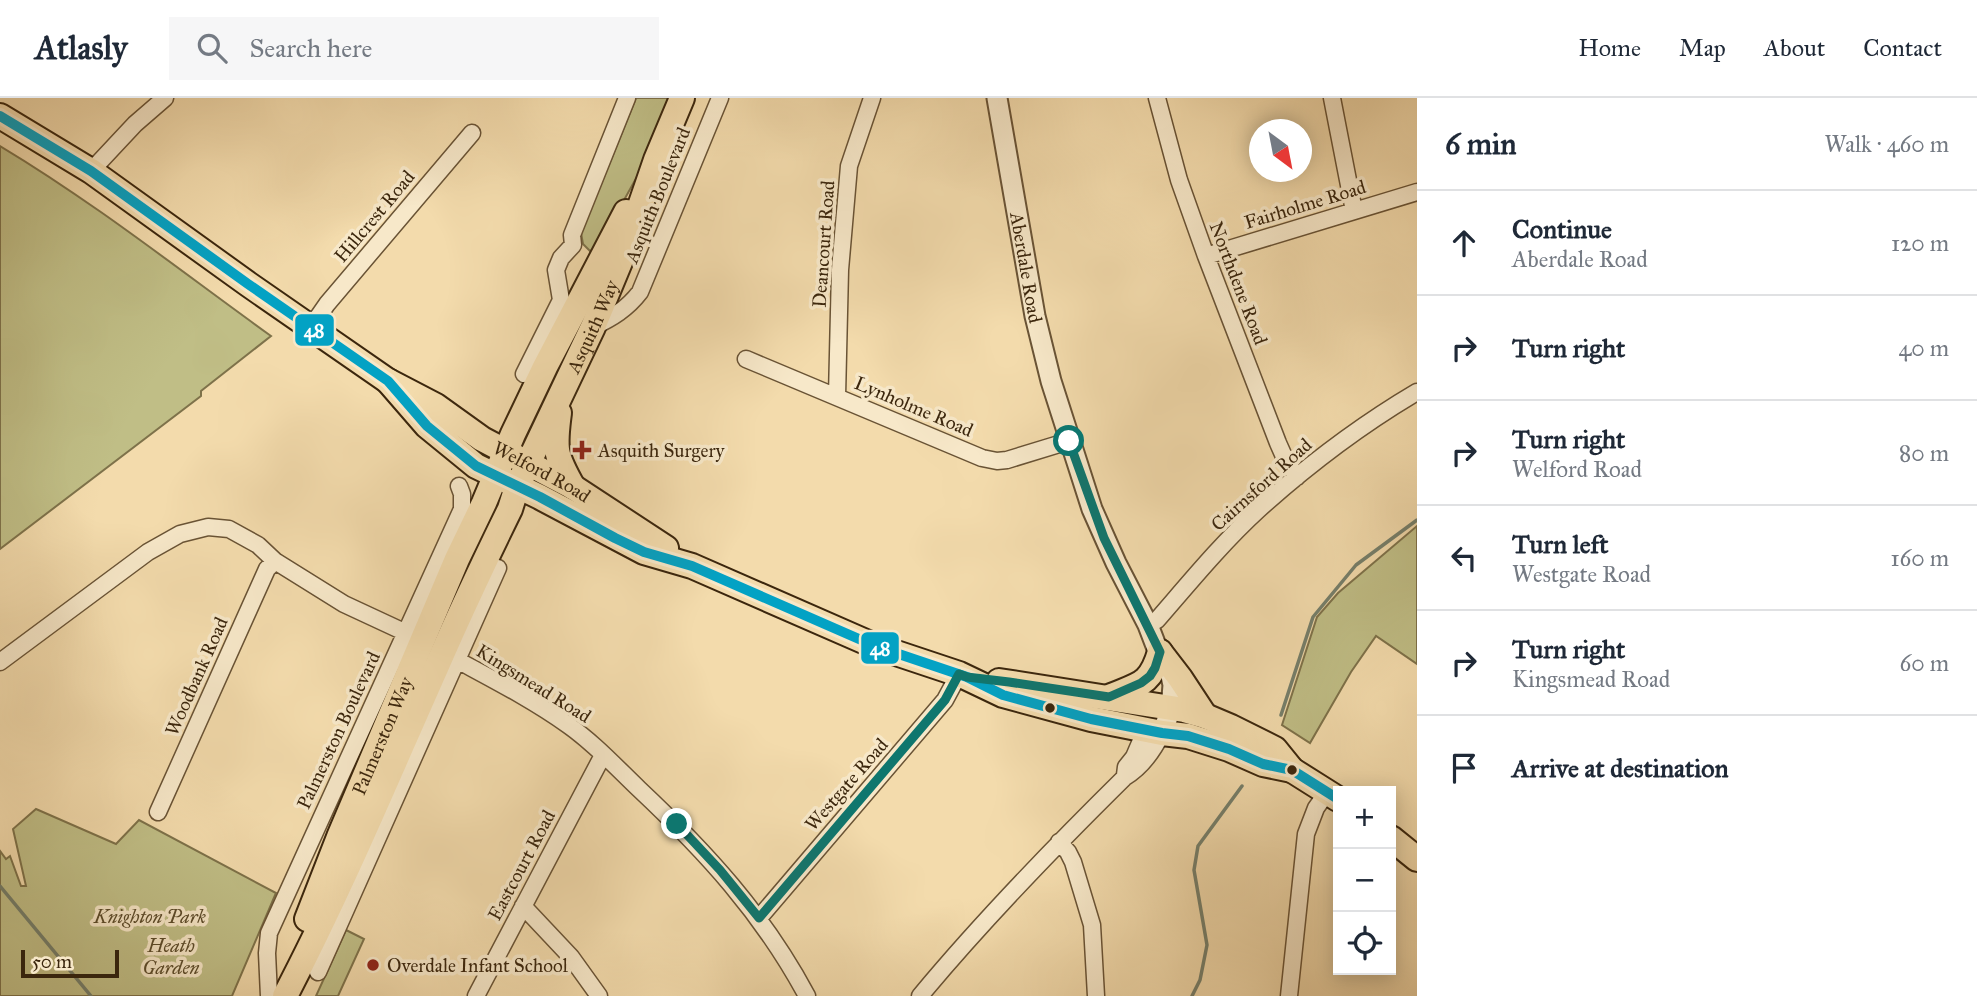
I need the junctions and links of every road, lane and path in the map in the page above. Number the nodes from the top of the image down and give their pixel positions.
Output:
1 (165, 98) edge
2 (627, 98) edge
3 (682, 98) edge
4 (720, 98) edge
5 (872, 98) edge
6 (997, 98) edge
7 (1157, 98) edge
8 (1332, 98) edge
9 (0, 116) edge
10 (472, 133) dead end
11 (656, 160) junction
12 (91, 171) junction
13 (1417, 192) edge
14 (1354, 211) junction
15 (573, 245) junction
16 (1206, 256) junction
17 (602, 257) junction
18 (310, 327) junction
19 (593, 327) junction
20 (746, 359) dead end
21 (524, 374) dead end
22 (388, 382) junction
23 (1417, 392) edge
24 (562, 395) junction
25 (837, 396) junction
26 (1069, 441) junction
27 (506, 452) junction
28 (528, 463) junction
29 (1297, 477) junction
30 (506, 482) junction
31 (459, 486) dead end
32 (573, 487) junction
33 (275, 561) junction
34 (692, 566) junction
35 (498, 568) dead end
36 (470, 592) junction
37 (1148, 625) junction
38 (414, 636) junction
39 (1162, 658) junction
40 (457, 660) junction
41 (0, 662) edge
42 (963, 676) junction
43 (1109, 697) junction
44 (1164, 708) junction
45 (1205, 716) junction
46 (1154, 731) junction
47 (603, 755) junction
48 (1293, 770) junction
49 (1333, 795) edge
50 (158, 811) dead end
51 (1059, 842) junction
52 (1396, 842) edge
53 (1417, 859) edge
54 (523, 906) junction
55 (759, 918) junction
56 (318, 972) dead end
57 (271, 996) edge
58 (285, 996) edge
59 (476, 996) edge
60 (599, 996) edge
61 (807, 996) edge
62 (920, 996) edge
63 (1096, 996) edge
64 (1289, 996) edge

1 - 12 street
2 - 15 street
3 - 11 main road, Asquith Way
4 - 19 street, Asquith Boulevard
5 - 25 street, Deancourt Road
6 - 26 street, Aberdale Road
7 - 16 street, Northdene Road
8 - 14 street
9 - 12 main road, Welford Road
10 - 18 street, Hillcrest Road
11 - 17 main road, Asquith Way
11 - 19 main road, Asquith Way
12 - 18 main road, Welford Road
13 - 14 street, Fairholme Road
14 - 16 street, Fairholme Road
15 - 17 street
15 - 21 street
16 - 29 street, Northdene Road
17 - 27 main road, Asquith Way
18 - 22 main road, Welford Road
19 - 24 main road, Asquith Way
20 - 25 street, Lynholme Road
22 - 27 main road, Welford Road
22 - 30 main road, Welford Road
23 - 29 street, Cairnsford Road
24 - 28 main road, Asquith Way
24 - 32 main road
25 - 26 street, Lynholme Road
26 - 37 street, Aberdale Road
27 - 28 main road, Welford Road
27 - 30 main road, Asquith Way
28 - 30 main road, Asquith Way
28 - 32 main road, Welford Road
29 - 37 street, Cairnsford Road
30 - 34 main road, Welford Road
30 - 36 main road, Palmerston Way
30 - 38 main road, Palmerston Way
31 - 38 street
32 - 34 main road, Welford Road
33 - 38 street
33 - 41 street
33 - 50 street, Woodbank Road
34 - 42 main road, Welford Road
35 - 40 street
36 - 38 main road
36 - 58 main road, Palmerston Way
37 - 39 street, Aberdale Road
38 - 57 main road, Palmerston Way
39 - 43 main road
39 - 44 street, Aberdale Road
39 - 45 main road
40 - 47 street, Kingsmead Road
40 - 56 street
42 - 43 main road, Welford Road
42 - 46 main road, Welford Road
42 - 55 street, Westgate Road
43 - 44 main road, Welford Road
44 - 45 main road, Welford Road
44 - 46 street
45 - 48 main road, Welford Road
46 - 48 main road, Welford Road
46 - 51 street
47 - 54 street, Eastcourt Road
47 - 55 street, Kingsmead Road
48 - 49 main road, Welford Road
49 - 64 street
51 - 62 street
51 - 63 street
52 - 53 main road
54 - 59 street, Eastcourt Road
54 - 60 street
55 - 61 street, Kingsmead Road

